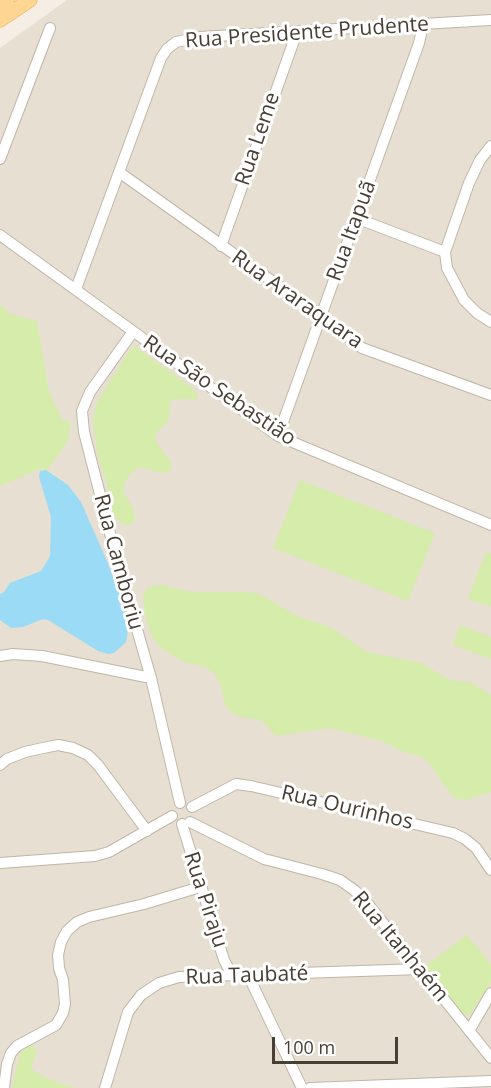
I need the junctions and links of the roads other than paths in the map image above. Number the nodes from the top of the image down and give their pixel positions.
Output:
1 (7, 0) edge
2 (30, 0) edge
3 (0, 4) edge
4 (0, 20) edge
5 (491, 20) edge
6 (423, 25) junction
7 (50, 28) dead end
8 (297, 32) junction
9 (491, 146) edge
10 (0, 159) edge
11 (119, 172) junction
12 (356, 218) junction
13 (0, 235) edge
14 (221, 246) junction
15 (445, 252) junction
16 (76, 289) junction
17 (321, 316) junction
18 (491, 322) edge
19 (132, 333) junction
20 (491, 395) edge
21 (278, 436) junction
22 (491, 525) edge
23 (0, 656) edge
24 (151, 678) junction
25 (0, 765) edge
26 (180, 803) junction
27 (192, 807) junction
28 (172, 816) junction
29 (186, 823) junction
30 (147, 831) junction
31 (0, 863) edge
32 (491, 870) edge
33 (200, 887) junction
34 (421, 969) junction
35 (232, 975) junction
36 (249, 975) junction
37 (491, 993) edge
38 (469, 1031) junction
39 (491, 1058) edge
40 (491, 1081) edge
41 (4, 1088) edge
42 (105, 1088) edge
43 (302, 1088) edge
44 (310, 1088) edge

1 - 3 main road
2 - 4 main road
5 - 6 street, Rua Presidente Prudente
6 - 8 street, Rua Presidente Prudente
6 - 12 street, Rua Itapuã
7 - 10 street
8 - 11 street, Rua Presidente Prudente
8 - 14 street, Rua Leme
9 - 15 street
11 - 14 street, Rua Araraquara
11 - 16 street, Rua Presidente Prudente
12 - 15 street
12 - 17 street, Rua Itapuã
13 - 16 street, Rua São Sebastião
14 - 17 street, Rua Araraquara
15 - 18 street
16 - 19 street, Rua São Sebastião
17 - 20 street, Rua Araraquara
17 - 21 street, Rua Itapuã
19 - 21 street, Rua São Sebastião
19 - 24 street, Rua Camboriu
21 - 22 street, Rua São Sebastião
23 - 24 street
24 - 26 street, Rua Camboriu
25 - 30 street
26 - 27 street
26 - 28 street
27 - 29 street
27 - 32 street, Rua Ourinhos
28 - 29 street
28 - 30 street
29 - 33 street, Rua Piraju
29 - 34 street, Rua Itanhaém
30 - 31 street
33 - 35 street, Rua Piraju
33 - 41 street
34 - 36 street, Rua Taubaté
34 - 38 street, Rua Itanhaém
35 - 36 street, Rua Taubaté
35 - 42 street, Rua Taubaté
36 - 43 street
37 - 38 street
38 - 39 street, Rua Itanhaém
40 - 44 street

